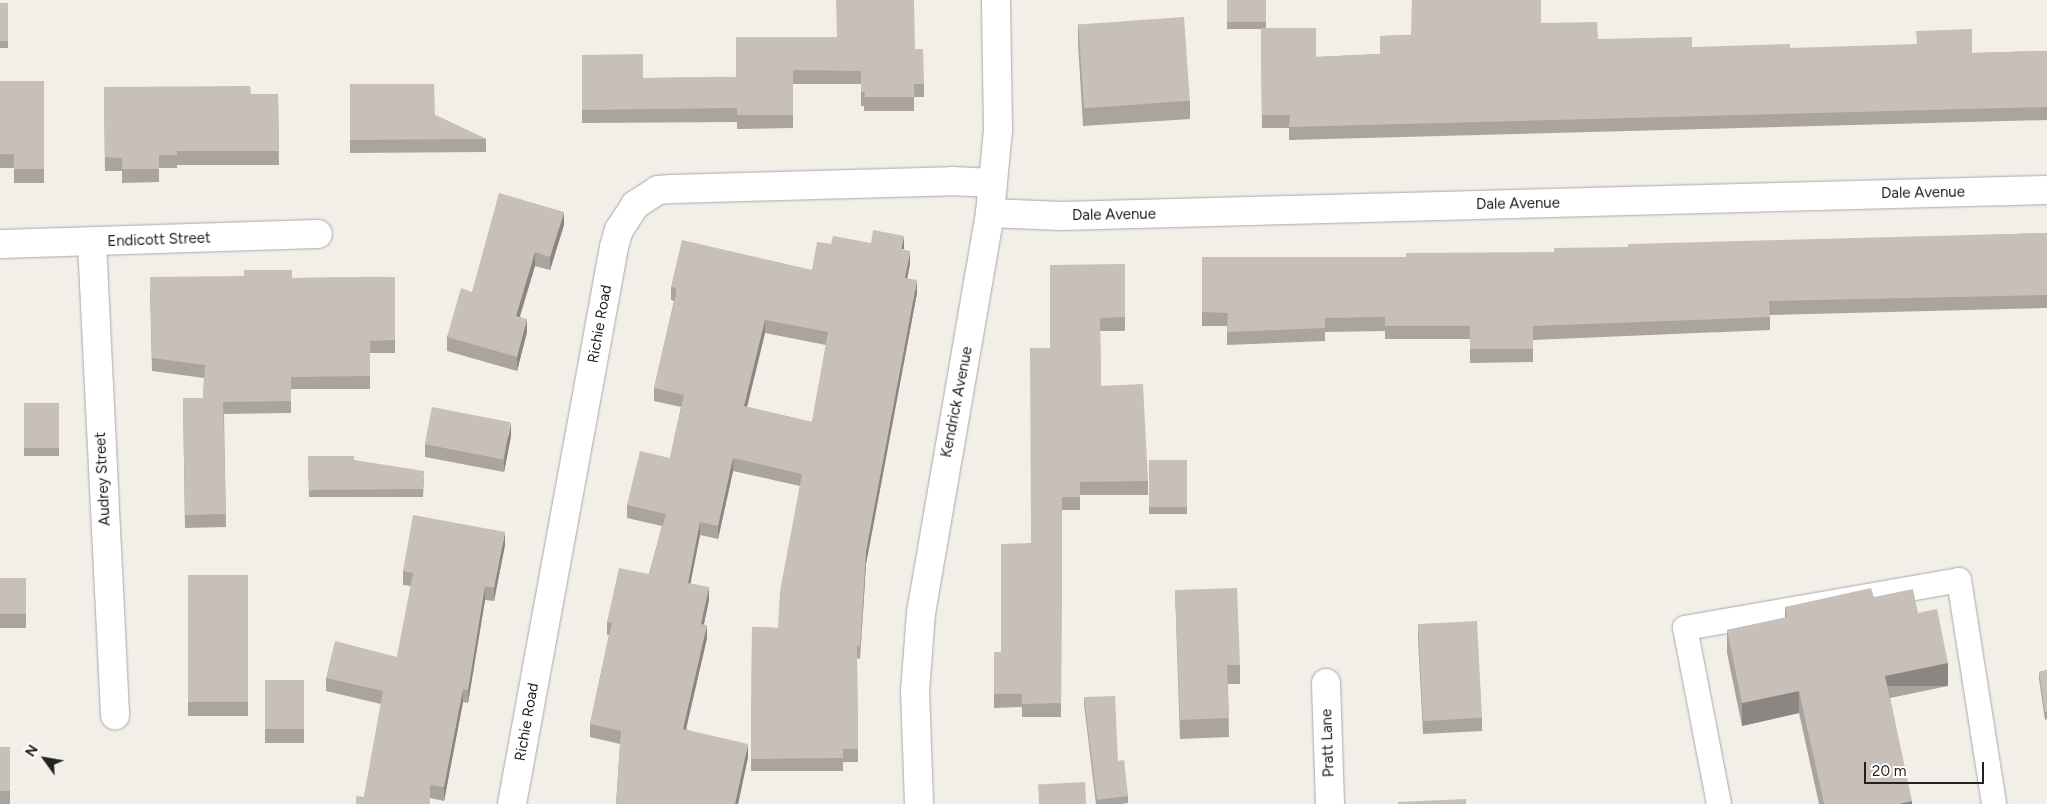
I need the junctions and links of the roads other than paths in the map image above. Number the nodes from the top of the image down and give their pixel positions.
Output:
1 (996, 0) edge
2 (993, 183) junction
3 (2047, 190) edge
4 (990, 213) junction
5 (318, 234) dead end
6 (92, 242) junction
7 (0, 244) edge
8 (1326, 683) dead end
9 (115, 715) dead end
10 (512, 804) edge
11 (919, 804) edge
12 (1330, 804) edge
13 (1719, 804) edge
14 (1994, 804) edge

1 - 2 street, Kendrick Avenue
2 - 4 street, Kendrick Avenue
2 - 10 street, Richie Road
3 - 4 street, Dale Avenue
4 - 11 street, Kendrick Avenue
5 - 6 street, Endicott Street
6 - 7 street, Endicott Street
6 - 9 street, Audrey Street
8 - 12 street, Pratt Lane
13 - 14 lane

